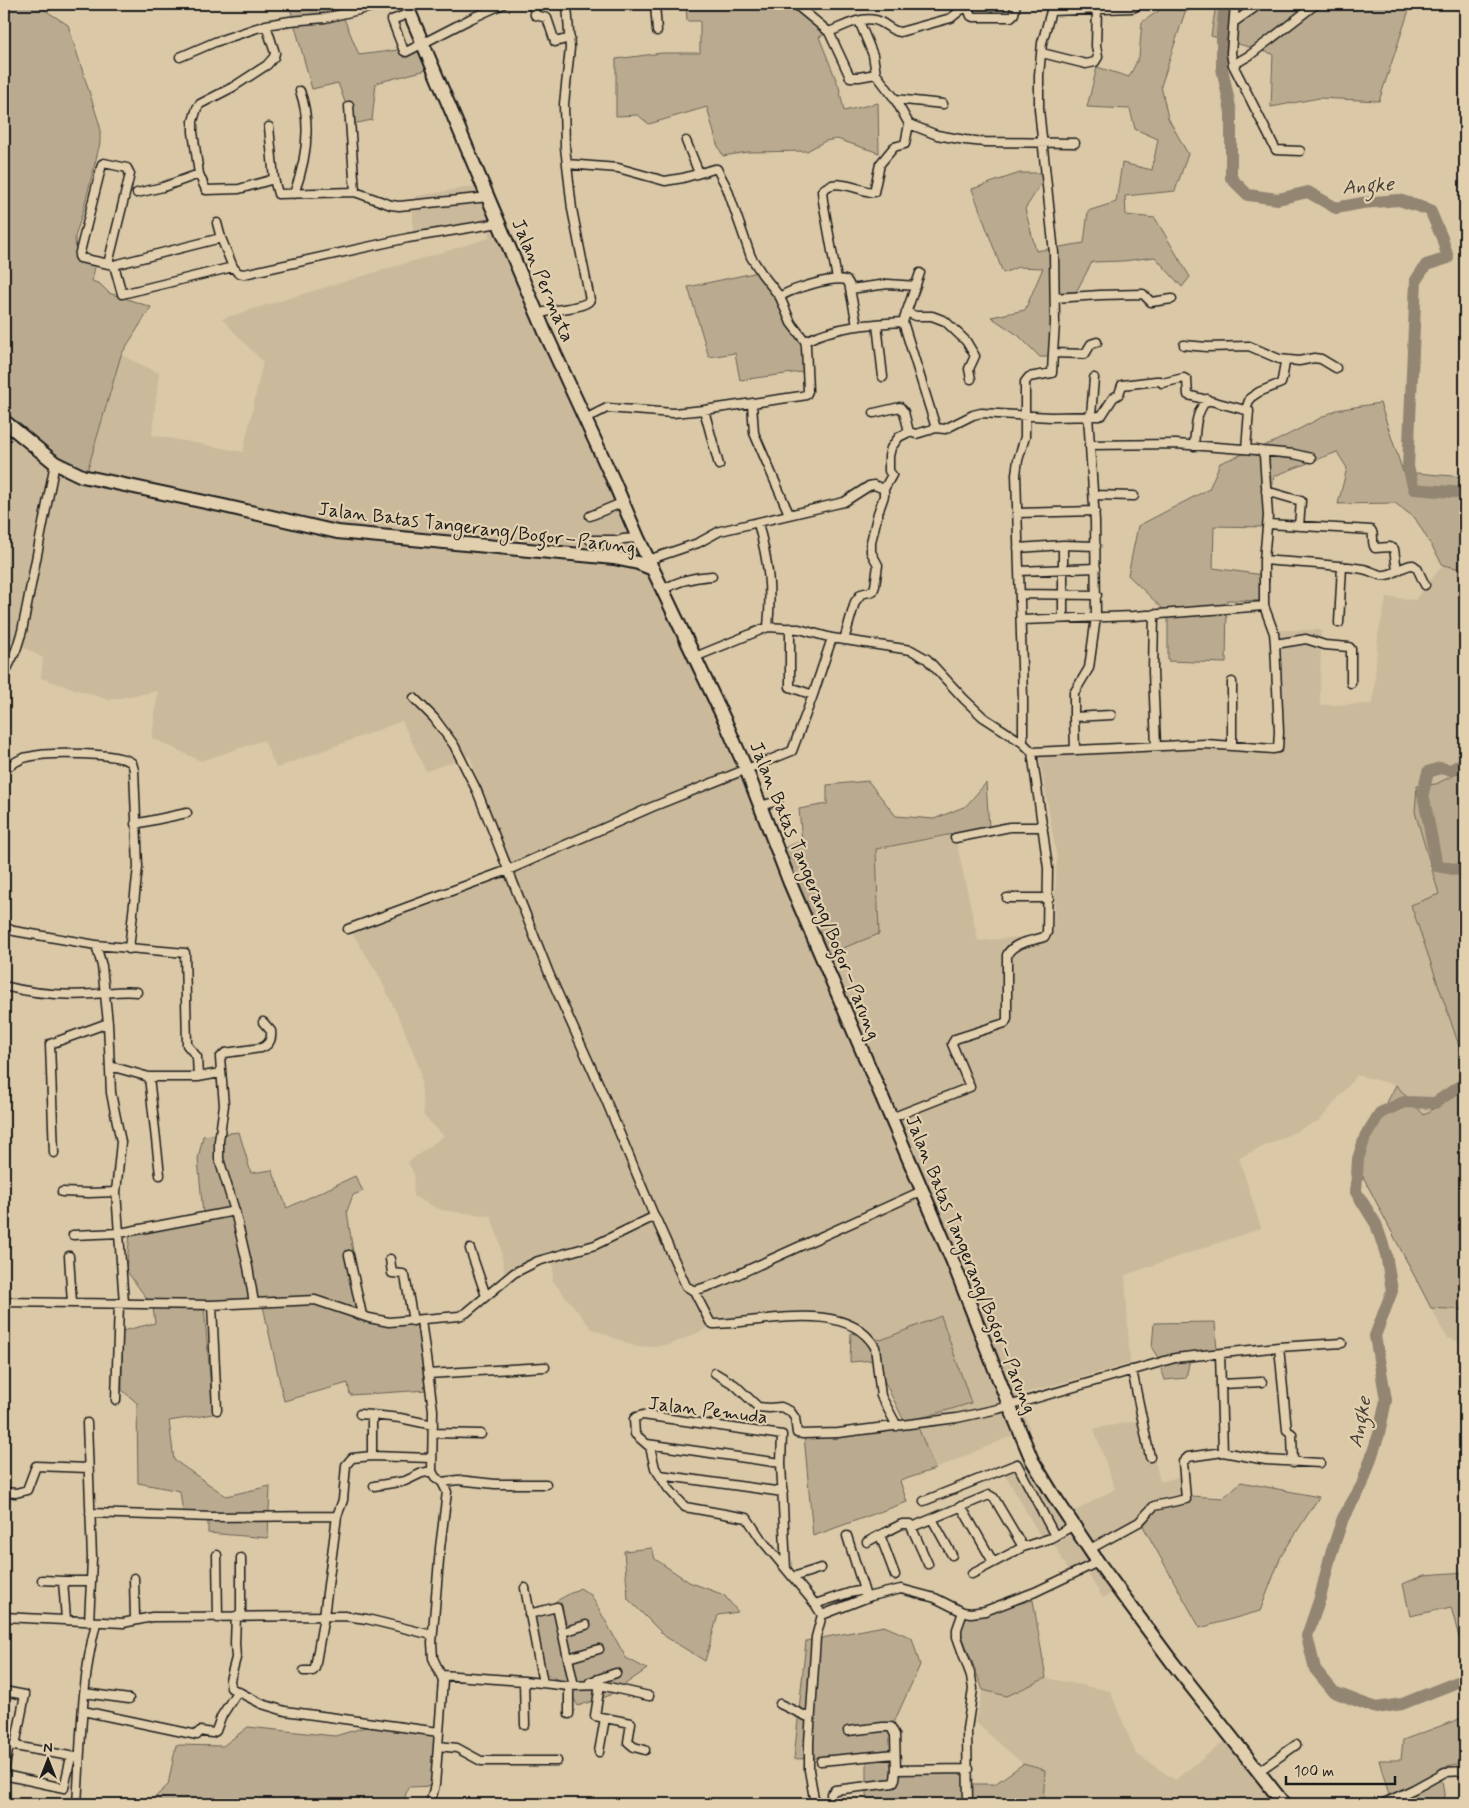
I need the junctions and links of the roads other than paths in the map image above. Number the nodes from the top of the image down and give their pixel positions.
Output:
1 (384, 4) edge
2 (503, 4) edge
3 (533, 4) edge
4 (568, 4) edge
5 (655, 4) edge
6 (794, 4) edge
7 (1016, 4) edge
8 (1135, 4) edge
9 (1235, 4) edge
10 (1260, 4) edge
11 (1316, 4) edge
12 (1084, 6) edge
13 (408, 8) edge
14 (1051, 8) edge
15 (1097, 9) junction
16 (859, 20) junction
17 (1234, 22) junction
18 (266, 25) junction
19 (657, 31) dead end
20 (829, 32) junction
21 (570, 38) junction
22 (423, 43) junction
23 (1042, 53) junction
24 (180, 57) dead end
25 (1233, 65) junction
26 (876, 74) junction
27 (300, 91) dead end
28 (894, 99) junction
29 (943, 104) dead end
30 (349, 106) dead end
31 (909, 124) junction
32 (269, 127) dead end
33 (686, 141) dead end
34 (1042, 143) junction
35 (1075, 143) dead end
36 (1300, 151) dead end
37 (567, 164) junction
38 (699, 173) junction
39 (198, 174) junction
40 (274, 179) junction
41 (356, 192) junction
42 (137, 193) dead end
43 (294, 194) junction
44 (489, 198) junction
45 (499, 223) junction
46 (217, 224) dead end
47 (221, 238) junction
48 (111, 264) junction
49 (233, 268) junction
50 (920, 273) dead end
51 (837, 279) junction
52 (916, 286) junction
53 (850, 288) junction
54 (780, 297) junction
55 (1055, 298) junction
56 (1172, 299) dead end
57 (906, 312) junction
58 (537, 314) junction
59 (903, 322) junction
60 (877, 324) junction
61 (857, 325) junction
62 (805, 341) junction
63 (1097, 342) dead end
64 (1184, 345) dead end
65 (1053, 353) junction
66 (1286, 360) junction
67 (1336, 368) dead end
68 (883, 377) dead end
69 (971, 378) dead end
70 (1094, 378) dead end
71 (1207, 399) junction
72 (752, 404) junction
73 (1246, 409) junction
74 (704, 410) junction
75 (874, 413) dead end
76 (1025, 416) junction
77 (1090, 416) junction
78 (585, 419) junction
79 (4, 421) edge
80 (936, 428) junction
81 (909, 432) junction
82 (1089, 445) junction
83 (1194, 446) junction
84 (1246, 449) junction
85 (1261, 451) junction
86 (1311, 458) dead end
87 (55, 463) junction
88 (719, 466) dead end
89 (884, 489) junction
90 (1266, 492) junction
91 (1094, 495) junction
92 (1134, 496) dead end
93 (624, 502) junction
94 (1095, 511) junction
95 (1017, 513) junction
96 (789, 514) junction
97 (590, 516) dead end
98 (758, 523) junction
99 (1268, 524) junction
100 (1300, 526) junction
101 (638, 538) junction
102 (590, 540) dead end
103 (616, 542) junction
104 (1063, 545) junction
105 (1096, 546) junction
106 (1018, 548) junction
107 (614, 558) junction
108 (1264, 560) junction
109 (651, 565) junction
110 (1342, 566) junction
111 (1096, 568) junction
112 (1063, 570) junction
113 (1397, 570) junction
114 (1019, 571) junction
115 (712, 576) dead end
116 (1424, 585) dead end
117 (663, 590) junction
118 (1020, 594) junction
119 (1064, 594) junction
120 (1097, 595) junction
121 (1264, 606) junction
122 (1154, 614) junction
123 (1096, 617) junction
124 (1063, 618) junction
125 (1021, 620) junction
126 (1340, 623) dead end
127 (768, 627) junction
128 (790, 628) junction
129 (832, 638) junction
130 (844, 640) junction
131 (1275, 644) junction
132 (695, 657) junction
133 (4, 675) edge
134 (1232, 682) dead end
135 (1351, 683) dead end
136 (813, 695) junction
137 (414, 698) dead end
138 (1111, 715) dead end
139 (1074, 716) junction
140 (1023, 743) junction
141 (1156, 746) junction
142 (1232, 746) junction
143 (1075, 750) junction
144 (1032, 752) junction
145 (4, 768) edge
146 (746, 769) junction
147 (778, 801) dead end
148 (760, 806) junction
149 (187, 813) dead end
150 (135, 824) junction
151 (1043, 827) junction
152 (954, 838) dead end
153 (508, 870) junction
154 (1007, 898) dead end
155 (1049, 898) junction
156 (4, 927) edge
157 (348, 929) dead end
158 (96, 945) junction
159 (129, 949) junction
160 (4, 986) edge
161 (105, 992) junction
162 (137, 992) dead end
163 (263, 1022) dead end
164 (108, 1023) junction
165 (110, 1066) junction
166 (220, 1073) junction
167 (149, 1077) junction
168 (198, 1077) junction
169 (891, 1118) junction
170 (54, 1153) dead end
171 (160, 1175) dead end
172 (922, 1191) junction
173 (62, 1192) dead end
174 (116, 1192) junction
175 (235, 1211) junction
176 (655, 1218) junction
177 (120, 1233) junction
178 (73, 1235) dead end
179 (470, 1249) dead end
180 (349, 1255) dead end
181 (69, 1256) dead end
182 (390, 1259) dead end
183 (694, 1291) junction
184 (486, 1296) junction
185 (4, 1302) edge
186 (72, 1303) junction
187 (121, 1303) junction
188 (254, 1303) junction
189 (212, 1305) junction
190 (362, 1316) junction
191 (417, 1320) junction
192 (1342, 1343) dead end
193 (1279, 1347) junction
194 (1220, 1354) junction
195 (545, 1367) dead end
196 (1132, 1370) junction
197 (716, 1373) dead end
198 (428, 1374) junction
199 (1262, 1382) dead end
200 (1222, 1384) junction
201 (116, 1400) dead end
202 (1009, 1405) junction
203 (217, 1410) dead end
204 (360, 1414) dead end
205 (372, 1415) junction
206 (87, 1423) dead end
207 (897, 1426) junction
208 (433, 1429) junction
209 (481, 1434) dead end
210 (647, 1444) junction
211 (1224, 1452) junction
212 (372, 1456) junction
213 (1150, 1457) dead end
214 (431, 1458) junction
215 (1032, 1460) junction
216 (1293, 1462) junction
217 (781, 1463) junction
218 (1017, 1464) junction
219 (1320, 1464) dead end
220 (88, 1468) junction
221 (432, 1471) junction
222 (660, 1475) junction
223 (442, 1482) junction
224 (546, 1484) dead end
225 (374, 1486) dead end
226 (4, 1492) edge
227 (782, 1492) junction
228 (924, 1501) dead end
229 (961, 1506) junction
230 (90, 1513) junction
231 (337, 1516) junction
232 (932, 1519) junction
233 (1074, 1525) junction
234 (912, 1526) junction
235 (880, 1535) junction
236 (847, 1536) dead end
237 (1055, 1536) junction
238 (867, 1542) dead end
239 (1024, 1547) junction
240 (1090, 1549) junction
241 (217, 1555) dead end
242 (952, 1556) dead end
243 (241, 1558) dead end
244 (993, 1562) junction
245 (1098, 1562) junction
246 (928, 1564) dead end
247 (821, 1568) dead end
248 (786, 1569) junction
249 (972, 1574) dead end
250 (895, 1575) dead end
251 (793, 1577) junction
252 (134, 1578) dead end
253 (42, 1580) dead end
254 (63, 1581) junction
255 (91, 1581) junction
256 (525, 1588) dead end
257 (865, 1594) junction
258 (815, 1604) junction
259 (963, 1612) junction
260 (529, 1614) junction
261 (822, 1615) junction
262 (239, 1616) junction
263 (324, 1616) junction
264 (4, 1617) edge
265 (218, 1618) junction
266 (66, 1619) junction
267 (135, 1619) junction
268 (92, 1622) junction
269 (586, 1625) dead end
270 (563, 1632) junction
271 (432, 1635) junction
272 (599, 1649) dead end
273 (568, 1658) junction
274 (304, 1671) dead end
275 (616, 1673) dead end
276 (442, 1676) junction
277 (524, 1681) junction
278 (543, 1682) junction
279 (586, 1684) junction
280 (600, 1685) junction
281 (572, 1686) junction
282 (4, 1691) edge
283 (237, 1692) junction
284 (84, 1693) junction
285 (649, 1696) dead end
286 (129, 1699) dead end
287 (780, 1704) dead end
288 (83, 1711) junction
289 (569, 1714) dead end
290 (606, 1718) junction
291 (810, 1718) junction
292 (525, 1725) dead end
293 (848, 1731) dead end
294 (439, 1732) junction
295 (9, 1745) edge
296 (1296, 1745) dead end
297 (438, 1746) junction
298 (646, 1750) dead end
299 (598, 1752) dead end
300 (894, 1754) junction
301 (71, 1757) junction
302 (80, 1758) junction
303 (557, 1761) dead end
304 (821, 1761) dead end
305 (969, 1769) junction
306 (896, 1770) junction
307 (1465, 1771) edge
308 (1258, 1772) junction
309 (4, 1774) edge
310 (77, 1804) edge
311 (430, 1804) edge
312 (815, 1804) edge
313 (832, 1804) edge
314 (968, 1804) edge
315 (1284, 1804) edge
316 (1382, 1804) edge

1 - 18 street
2 - 22 street
3 - 21 street
4 - 21 street
5 - 19 street
6 - 20 street
7 - 16 street
8 - 15 street
9 - 17 street
10 - 17 street
11 - 25 street
12 - 14 street
12 - 15 street
13 - 22 main road, Jalan Permata
13 - 22 street
14 - 23 street
15 - 23 street
16 - 20 street
16 - 26 street
17 - 25 street
18 - 24 street
18 - 39 street
20 - 26 street
21 - 37 street
22 - 44 main road, Jalan Permata
23 - 34 street
25 - 36 street
26 - 28 street
27 - 43 street
28 - 29 street
28 - 31 street
30 - 41 street
31 - 34 street
31 - 51 street
32 - 40 street
33 - 38 street
34 - 35 street
34 - 55 street
37 - 38 street
37 - 58 street
38 - 54 street
39 - 40 street
39 - 42 street
40 - 43 street
41 - 43 street
41 - 44 street
44 - 45 main road, Jalan Permata
45 - 49 street
45 - 58 main road, Jalan Permata
46 - 47 street
47 - 48 street
47 - 49 street
48 - 48 street
48 - 49 street
50 - 52 street
51 - 53 street
51 - 54 street
52 - 53 street
52 - 57 street
53 - 61 street
54 - 62 street
55 - 56 street
55 - 65 street
57 - 59 street
57 - 69 street
58 - 78 main road, Jalan Permata
59 - 60 street
59 - 80 street
60 - 61 street
60 - 68 street
61 - 62 street
62 - 72 street
63 - 65 street
64 - 66 street
65 - 76 street
66 - 67 street
66 - 73 street
70 - 77 street
71 - 73 street
71 - 77 street
71 - 83 street
72 - 74 street
72 - 96 street
73 - 84 street
74 - 78 street
74 - 88 street
75 - 81 street
76 - 77 street
76 - 80 street
76 - 95 street
77 - 82 street
78 - 93 main road, Jalan Permata
79 - 87 main road, Jalan Batas Tangerang/Bogor–Parung
80 - 81 street
81 - 89 street
82 - 83 street
82 - 91 street
83 - 84 street
84 - 85 street
85 - 86 street
85 - 90 street
87 - 107 main road, Jalan Batas Tangerang/Bogor–Parung
87 - 133 street
89 - 96 street
89 - 130 street
90 - 99 street
90 - 100 street
91 - 92 street
91 - 94 street
93 - 97 street
93 - 101 main road, Jalan Permata
94 - 95 street
94 - 105 street
95 - 106 street
96 - 98 street
98 - 109 street
98 - 127 street
99 - 100 street
99 - 108 street
100 - 113 street
101 - 103 street
101 - 109 main road, Jalan Permata
102 - 103 street
103 - 107 street
104 - 105 street
104 - 106 street
104 - 112 street
105 - 111 street
106 - 114 street
107 - 109 main road, Jalan Batas Tangerang/Bogor–Parung
108 - 110 street
108 - 121 street
109 - 117 main road, Jalan Batas Tangerang/Bogor–Parung
110 - 113 street
110 - 126 street
111 - 112 street
111 - 120 street
112 - 114 street
112 - 119 street
113 - 116 street
114 - 118 street
115 - 117 street
117 - 132 main road, Jalan Batas Tangerang/Bogor–Parung
118 - 119 street
118 - 125 street
119 - 120 street
119 - 124 street
120 - 123 street
121 - 122 street
121 - 131 street
122 - 123 street
122 - 141 street
123 - 124 street
123 - 139 street
124 - 125 street
125 - 140 street
127 - 128 street
127 - 132 street
128 - 129 street
128 - 136 street
129 - 130 street
129 - 136 street
130 - 140 street
131 - 135 street
131 - 142 street
132 - 146 main road, Jalan Batas Tangerang/Bogor–Parung
134 - 142 street
136 - 146 street
137 - 153 street
138 - 139 street
139 - 143 street
140 - 144 street
141 - 142 street
141 - 143 street
143 - 144 street
144 - 151 street
145 - 150 street
146 - 148 main road, Jalan Batas Tangerang/Bogor–Parung
146 - 153 street
147 - 148 street
148 - 169 main road, Jalan Batas Tangerang/Bogor–Parung
149 - 150 street
150 - 159 street
151 - 152 street
151 - 155 street
153 - 157 street
153 - 176 street
154 - 155 street
155 - 169 street
156 - 158 street
158 - 159 street
158 - 161 street
159 - 168 street
160 - 161 street
161 - 162 street
161 - 164 street
163 - 166 street
164 - 165 street
164 - 170 street
165 - 167 street
165 - 174 street
166 - 168 street
166 - 175 street
167 - 168 street
167 - 171 street
169 - 172 main road, Jalan Batas Tangerang/Bogor–Parung
172 - 183 street
172 - 202 main road, Jalan Batas Tangerang/Bogor–Parung
173 - 174 street
174 - 177 street
175 - 177 street
175 - 188 street
176 - 183 street
176 - 184 street
177 - 178 street
177 - 187 street
179 - 184 street
180 - 190 street
181 - 186 street
182 - 191 street
183 - 207 street
184 - 191 street
185 - 186 street
186 - 187 street
187 - 189 street
187 - 201 street
188 - 189 street
188 - 190 street
189 - 203 street
190 - 191 street
191 - 198 street
192 - 193 street
193 - 194 street
193 - 216 street
194 - 196 street
194 - 200 street
195 - 198 street
196 - 202 street
196 - 213 street
197 - 207 street
198 - 208 street
199 - 200 street
200 - 211 street
202 - 207 street
202 - 215 main road, Jalan Batas Tangerang/Bogor–Parung
204 - 205 street
205 - 208 street
205 - 212 street
206 - 220 street
208 - 209 street
208 - 214 street
210 - 217 street
210 - 217 street, Jalan Pemuda
210 - 222 street, Jalan Pemuda
211 - 216 street
211 - 240 street
212 - 214 street
212 - 231 street
214 - 221 street
215 - 218 street
215 - 233 main road, Jalan Batas Tangerang/Bogor–Parung
216 - 219 street
217 - 227 street, Jalan Pemuda
218 - 228 street
218 - 237 street
220 - 226 street
220 - 230 street
221 - 223 street
221 - 225 street
222 - 227 street
222 - 248 street, Jalan Pemuda
223 - 224 street
223 - 271 street
227 - 248 street, Jalan Pemuda
229 - 232 street
229 - 239 street
229 - 244 street
230 - 231 street
230 - 255 street
231 - 263 street
232 - 234 street
232 - 242 street
233 - 237 street
233 - 240 main road, Jalan Batas Tangerang/Bogor–Parung
234 - 235 street
234 - 246 street
235 - 238 street
235 - 250 street
236 - 257 street
237 - 239 street
239 - 244 street
240 - 245 main road, Jalan Batas Tangerang/Bogor–Parung
241 - 265 street
243 - 262 street
244 - 249 street
245 - 259 street
245 - 308 main road, Jalan Batas Tangerang/Bogor–Parung
247 - 251 street
248 - 251 street
251 - 258 street
252 - 267 street
253 - 254 street
254 - 255 street
254 - 266 street
255 - 268 street
256 - 260 street
257 - 258 street
257 - 259 street
257 - 261 street
258 - 261 street
259 - 305 street
260 - 270 street
260 - 278 street
261 - 291 street
262 - 263 street
262 - 265 street
262 - 283 street
263 - 271 street
263 - 274 street
264 - 266 street
265 - 267 street
266 - 268 street
267 - 268 street
268 - 284 street
269 - 270 street
270 - 273 street
271 - 276 street
272 - 273 street
273 - 281 street
275 - 279 street
276 - 277 street
276 - 294 street
277 - 278 street
277 - 292 street
278 - 281 street
279 - 280 street
279 - 281 street
280 - 285 street
280 - 290 street
281 - 289 street
282 - 295 street
283 - 288 street
283 - 294 street
284 - 286 street
284 - 288 street
287 - 291 street
288 - 302 street
290 - 298 street
290 - 299 street
291 - 312 street
293 - 300 street
294 - 297 street
295 - 301 street
295 - 309 street
296 - 308 street
297 - 303 street
297 - 311 street
300 - 304 street
300 - 306 street
301 - 302 street
301 - 309 street
302 - 310 street
305 - 306 street
305 - 314 street
306 - 313 street
307 - 316 street
308 - 315 main road, Jalan Batas Tangerang/Bogor–Parung

